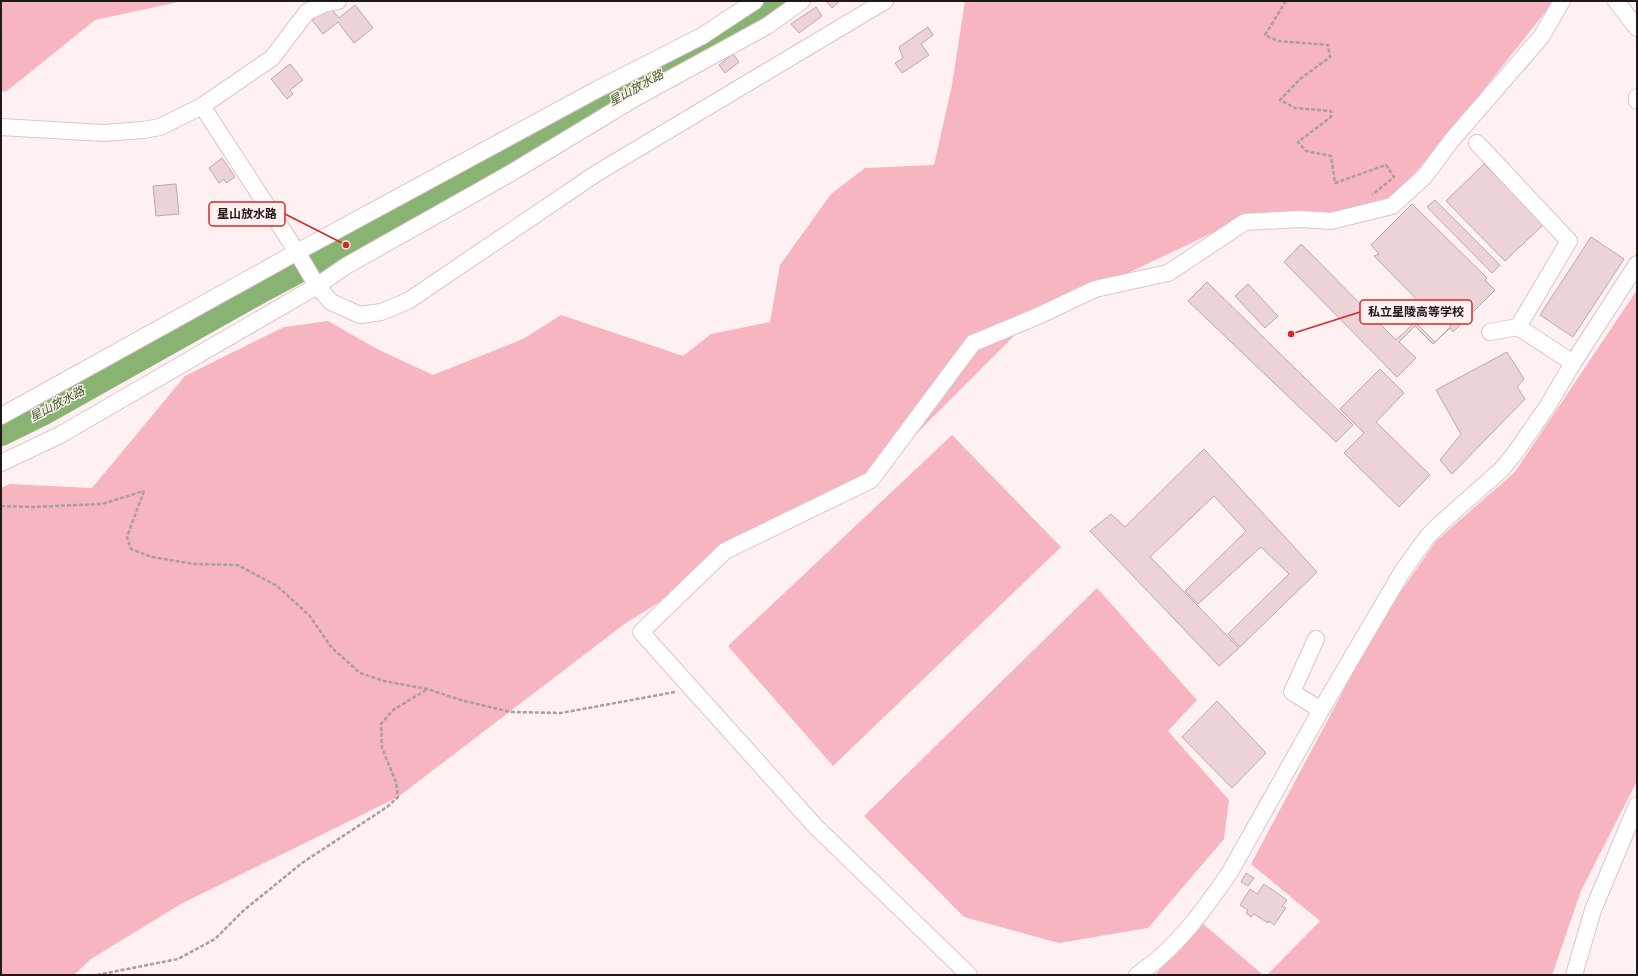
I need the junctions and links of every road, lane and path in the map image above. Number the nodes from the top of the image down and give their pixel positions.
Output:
1 (338, 1) edge
2 (755, 1) edge
3 (802, 1) edge
4 (885, 1) edge
5 (1286, 1) edge
6 (1562, 1) edge
7 (1616, 1) edge
8 (1637, 28) edge
9 (1637, 97) edge
10 (1637, 101) edge
11 (202, 106) junction
12 (1, 127) edge
13 (1477, 143) dead end
14 (1370, 197) dead end
15 (297, 252) junction
16 (1637, 264) edge
17 (316, 286) junction
18 (1518, 327) junction
19 (1490, 332) dead end
20 (1573, 363) junction
21 (1, 416) edge
22 (1, 463) edge
23 (1, 506) edge
24 (1316, 639) dead end
25 (427, 689) junction
26 (678, 691) dead end
27 (1321, 710) junction
28 (1637, 805) edge
29 (97, 975) edge
30 (969, 975) edge
31 (1137, 975) edge
32 (1574, 975) edge

1 - 11 street
2 - 15 street
3 - 17 street
4 - 17 street
5 - 14 path
6 - 30 street
7 - 8 street
9 - 10 street
11 - 12 street
11 - 15 street
13 - 18 street
15 - 17 street
15 - 21 street
16 - 20 street
17 - 22 street
18 - 19 street
18 - 20 street
20 - 27 street
23 - 25 path
24 - 27 street
25 - 26 path
25 - 29 path
27 - 31 street
28 - 32 street

